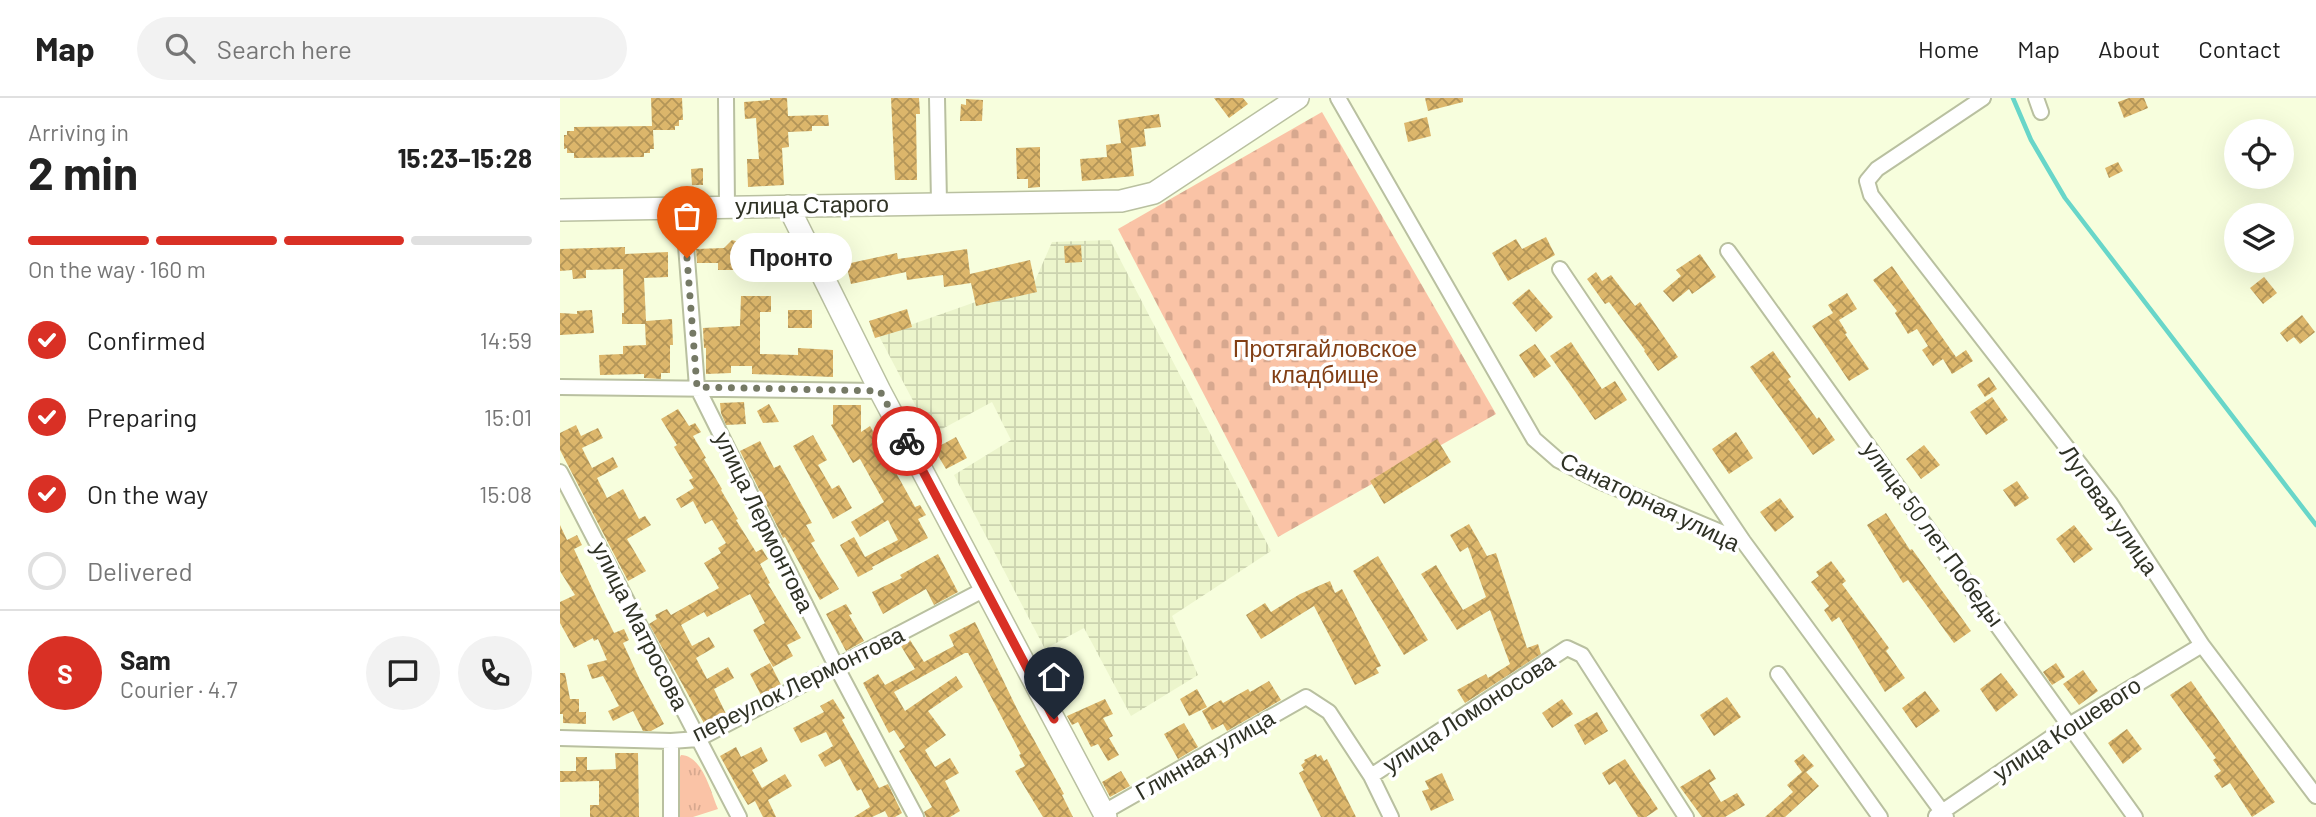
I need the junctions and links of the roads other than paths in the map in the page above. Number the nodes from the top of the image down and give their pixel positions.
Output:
1 (726, 98) edge
2 (937, 98) edge
3 (1338, 98) edge
4 (1983, 98) edge
5 (2036, 98) edge
6 (1289, 100) edge
7 (2041, 112) dead end
8 (939, 202) junction
9 (727, 206) junction
10 (788, 206) junction
11 (683, 207) junction
12 (560, 210) edge
13 (1728, 251) dead end
14 (1560, 269) dead end
15 (560, 387) edge
16 (697, 387) junction
17 (880, 391) junction
18 (560, 472) edge
19 (1743, 541) junction
20 (985, 589) junction
21 (2202, 645) junction
22 (837, 668) junction
23 (1778, 674) dead end
24 (2071, 724) junction
25 (560, 738) edge
26 (698, 738) junction
27 (671, 741) junction
28 (1371, 776) junction
29 (2316, 796) edge
30 (1105, 815) edge
31 (1941, 815) edge
32 (671, 817) edge
33 (739, 817) edge
34 (916, 817) edge
35 (1391, 817) edge
36 (1686, 817) edge
37 (1881, 817) edge
38 (2136, 817) edge

1 - 9 street
2 - 8 street
3 - 19 street, Санаторная улица
4 - 21 street, Луговая улица
5 - 7 street
6 - 8 street, улица Старого
8 - 10 street, улица Старого
9 - 10 street, улица Старого
9 - 11 street, улица Старого
10 - 17 street
11 - 12 street, улица Старого
11 - 16 street, улица Лермонтова
13 - 24 street, улица 50 лет Победы
14 - 19 street
15 - 16 street
16 - 17 street
16 - 22 street, улица Лермонтова
17 - 20 street
18 - 26 street, улица Матросова
19 - 31 street, Санаторная улица
20 - 22 street, переулок Лермонтова
20 - 30 street
21 - 24 street, улица Кошевого
21 - 29 street, Луговая улица
22 - 26 street, переулок Лермонтова
22 - 34 street, улица Лермонтова
23 - 37 street
24 - 31 street, улица Кошевого
24 - 38 street, улица 50 лет Победы
25 - 27 street, переулок Лермонтова
26 - 27 street, переулок Лермонтова
26 - 33 street, улица Матросова
27 - 32 street
28 - 30 street, Глинная улица
28 - 35 street
28 - 36 street, улица Ломоносова

